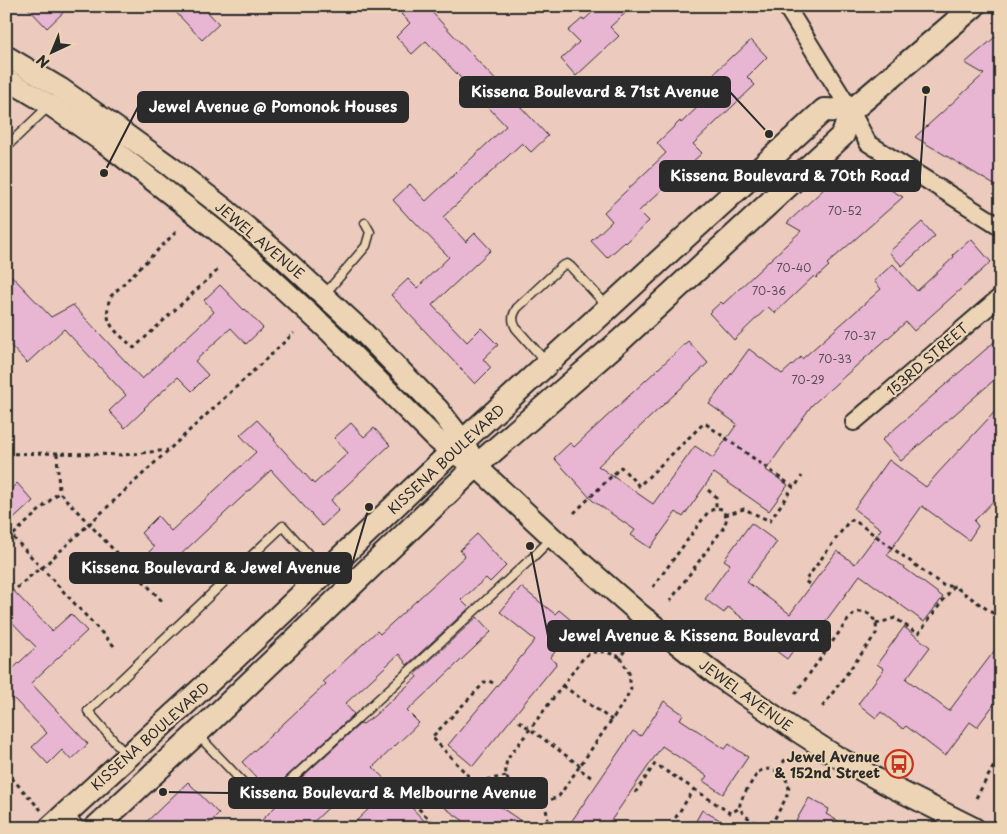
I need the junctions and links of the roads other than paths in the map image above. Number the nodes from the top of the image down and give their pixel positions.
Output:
1 (786, 6) edge
2 (974, 6) edge
3 (6, 56) edge
4 (6, 79) edge
5 (50, 105) junction
6 (851, 111) junction
7 (6, 147) edge
8 (365, 222) dead end
9 (1001, 227) edge
10 (324, 295) junction
11 (1001, 296) edge
12 (609, 308) junction
13 (548, 364) junction
14 (854, 422) dead end
15 (458, 447) junction
16 (476, 466) junction
17 (553, 538) junction
18 (325, 572) junction
19 (197, 734) junction
20 (128, 756) junction
21 (58, 820) edge
22 (95, 828) edge
23 (974, 828) edge

1 - 6 street
2 - 6 main road
3 - 10 street, JEWEL AVENUE
4 - 5 street, JEWEL AVENUE
5 - 7 lane
5 - 15 street, JEWEL AVENUE
6 - 9 street
6 - 12 main road, KISSENA BOULEVARD
6 - 16 main road, KISSENA BOULEVARD
8 - 10 lane
10 - 15 street, JEWEL AVENUE
11 - 14 street, 153RD STREET
12 - 13 main road, KISSENA BOULEVARD
12 - 13 lane
13 - 15 main road, KISSENA BOULEVARD
15 - 16 street, JEWEL AVENUE
15 - 18 main road, KISSENA BOULEVARD
16 - 17 street, JEWEL AVENUE
16 - 19 main road, KISSENA BOULEVARD
17 - 19 lane
17 - 23 street, JEWEL AVENUE
18 - 20 main road, KISSENA BOULEVARD
18 - 20 lane
19 - 22 main road, KISSENA BOULEVARD
20 - 21 main road, KISSENA BOULEVARD

